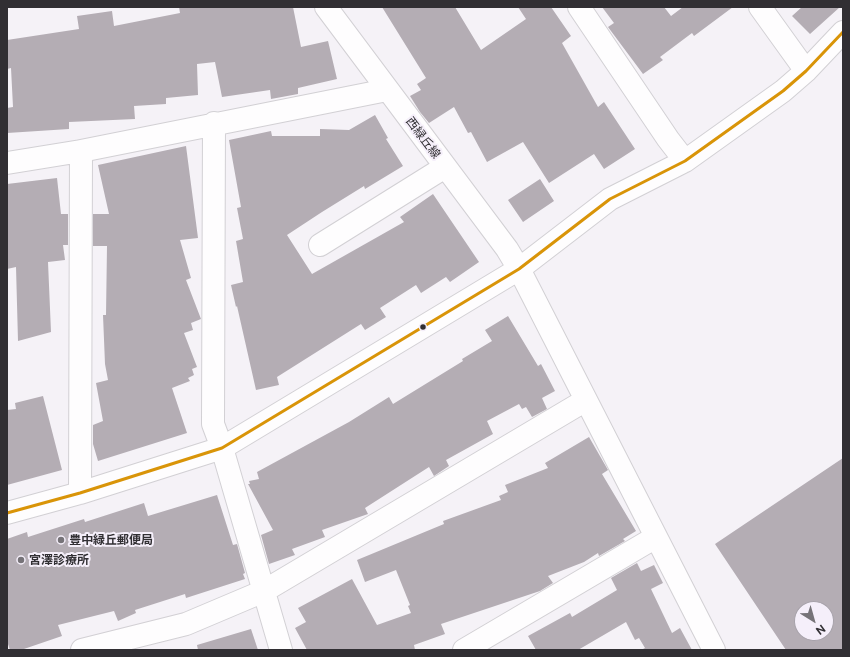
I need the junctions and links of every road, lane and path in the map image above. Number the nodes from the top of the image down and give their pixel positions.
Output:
1 (326, 7) edge
2 (579, 7) edge
3 (760, 7) edge
4 (843, 32) edge
5 (806, 70) junction
6 (387, 90) junction
7 (214, 124) junction
8 (81, 151) junction
9 (685, 161) junction
10 (7, 163) edge
11 (445, 167) junction
12 (320, 245) dead end
13 (519, 269) junction
14 (586, 400) junction
15 (222, 448) junction
16 (80, 493) junction
17 (7, 513) edge
18 (656, 537) junction
19 (264, 592) junction
20 (82, 650) edge
21 (281, 650) edge
22 (464, 650) edge
23 (714, 650) edge

1 - 6 street, 西緑丘線
2 - 9 street
3 - 5 street
4 - 5 street
5 - 9 street
6 - 7 street
6 - 11 street, 西緑丘線
7 - 8 street
7 - 15 street
8 - 10 street
8 - 16 street
9 - 13 street
11 - 12 street
11 - 13 street, 西緑丘線
13 - 14 street, 西緑丘線
13 - 15 street
14 - 18 street, 西緑丘線
14 - 19 street
15 - 16 street
15 - 19 street
16 - 17 street
18 - 22 street
18 - 23 street, 西緑丘線
19 - 20 street
19 - 21 street

